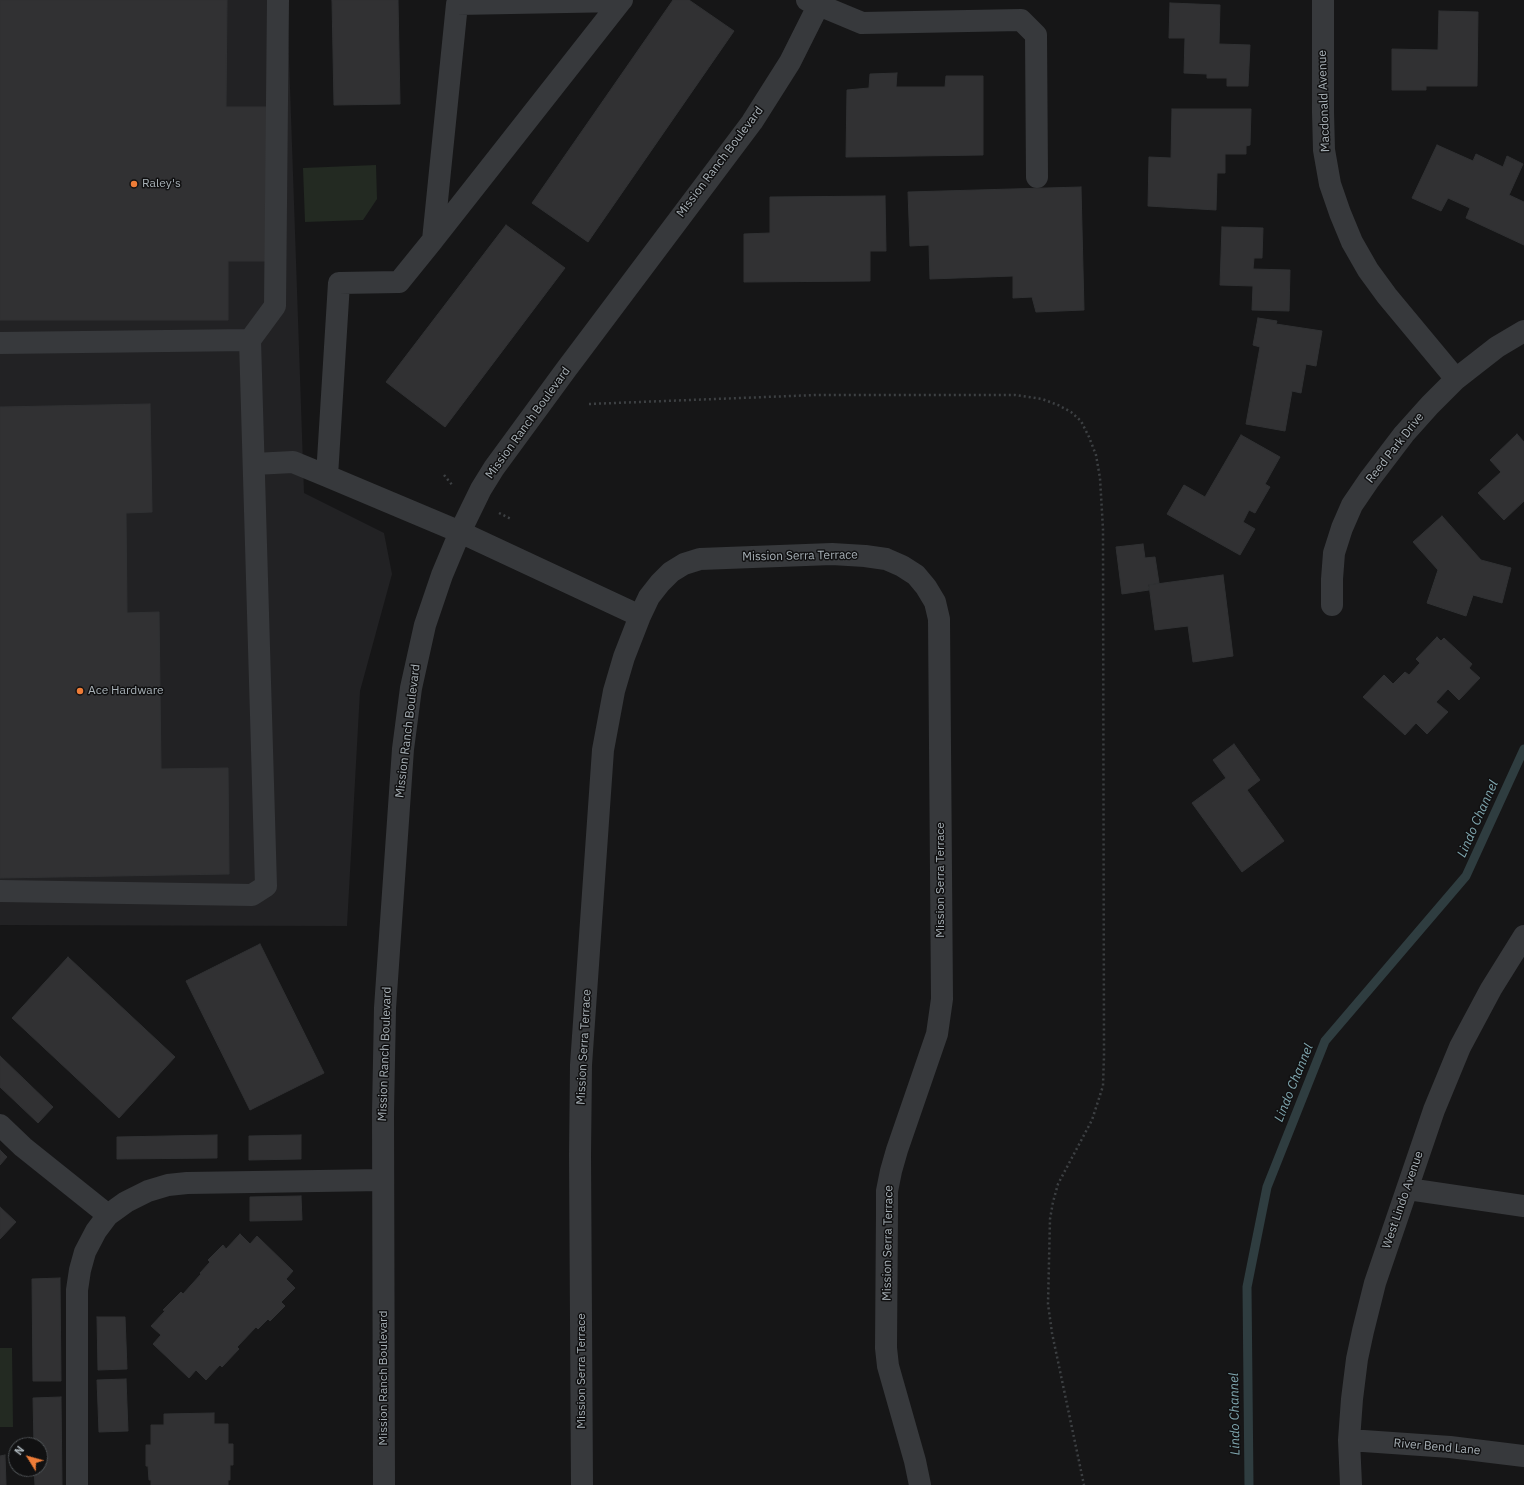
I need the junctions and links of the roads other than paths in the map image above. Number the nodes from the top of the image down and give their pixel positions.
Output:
1 (278, 0) edge
2 (1323, 0) edge
3 (621, 1) edge
4 (816, 2) edge
5 (1037, 177) dead end
6 (433, 240) junction
7 (1524, 331) edge
8 (250, 340) junction
9 (0, 343) edge
10 (1456, 379) junction
11 (254, 464) junction
12 (328, 476) junction
13 (460, 532) junction
14 (1332, 605) dead end
15 (640, 616) junction
16 (0, 891) edge
17 (1524, 936) edge
18 (0, 1125) edge
19 (383, 1180) junction
20 (1408, 1189) junction
21 (1524, 1206) edge
22 (108, 1215) junction
23 (1349, 1440) junction
24 (1524, 1456) edge
25 (77, 1485) edge
26 (384, 1485) edge
27 (582, 1485) edge
28 (920, 1485) edge
29 (1351, 1485) edge

1 - 8 street
2 - 10 street, Macdonald Avenue
3 - 6 street
3 - 6 street
4 - 5 street
4 - 13 street, Mission Ranch Boulevard
6 - 12 street
7 - 10 street, Reed Park Drive
8 - 9 street
8 - 11 street
10 - 14 street, Reed Park Drive
11 - 12 street
11 - 16 street
12 - 13 street
13 - 15 street
13 - 19 street, Mission Ranch Boulevard
15 - 27 street, Mission Serra Terrace
15 - 28 street, Mission Serra Terrace
17 - 20 street, West Lindo Avenue
18 - 22 street
19 - 22 street
19 - 26 street, Mission Ranch Boulevard
20 - 21 street
20 - 23 street, West Lindo Avenue
22 - 25 street
23 - 24 street, River Bend Lane
23 - 29 street, West Lindo Avenue

